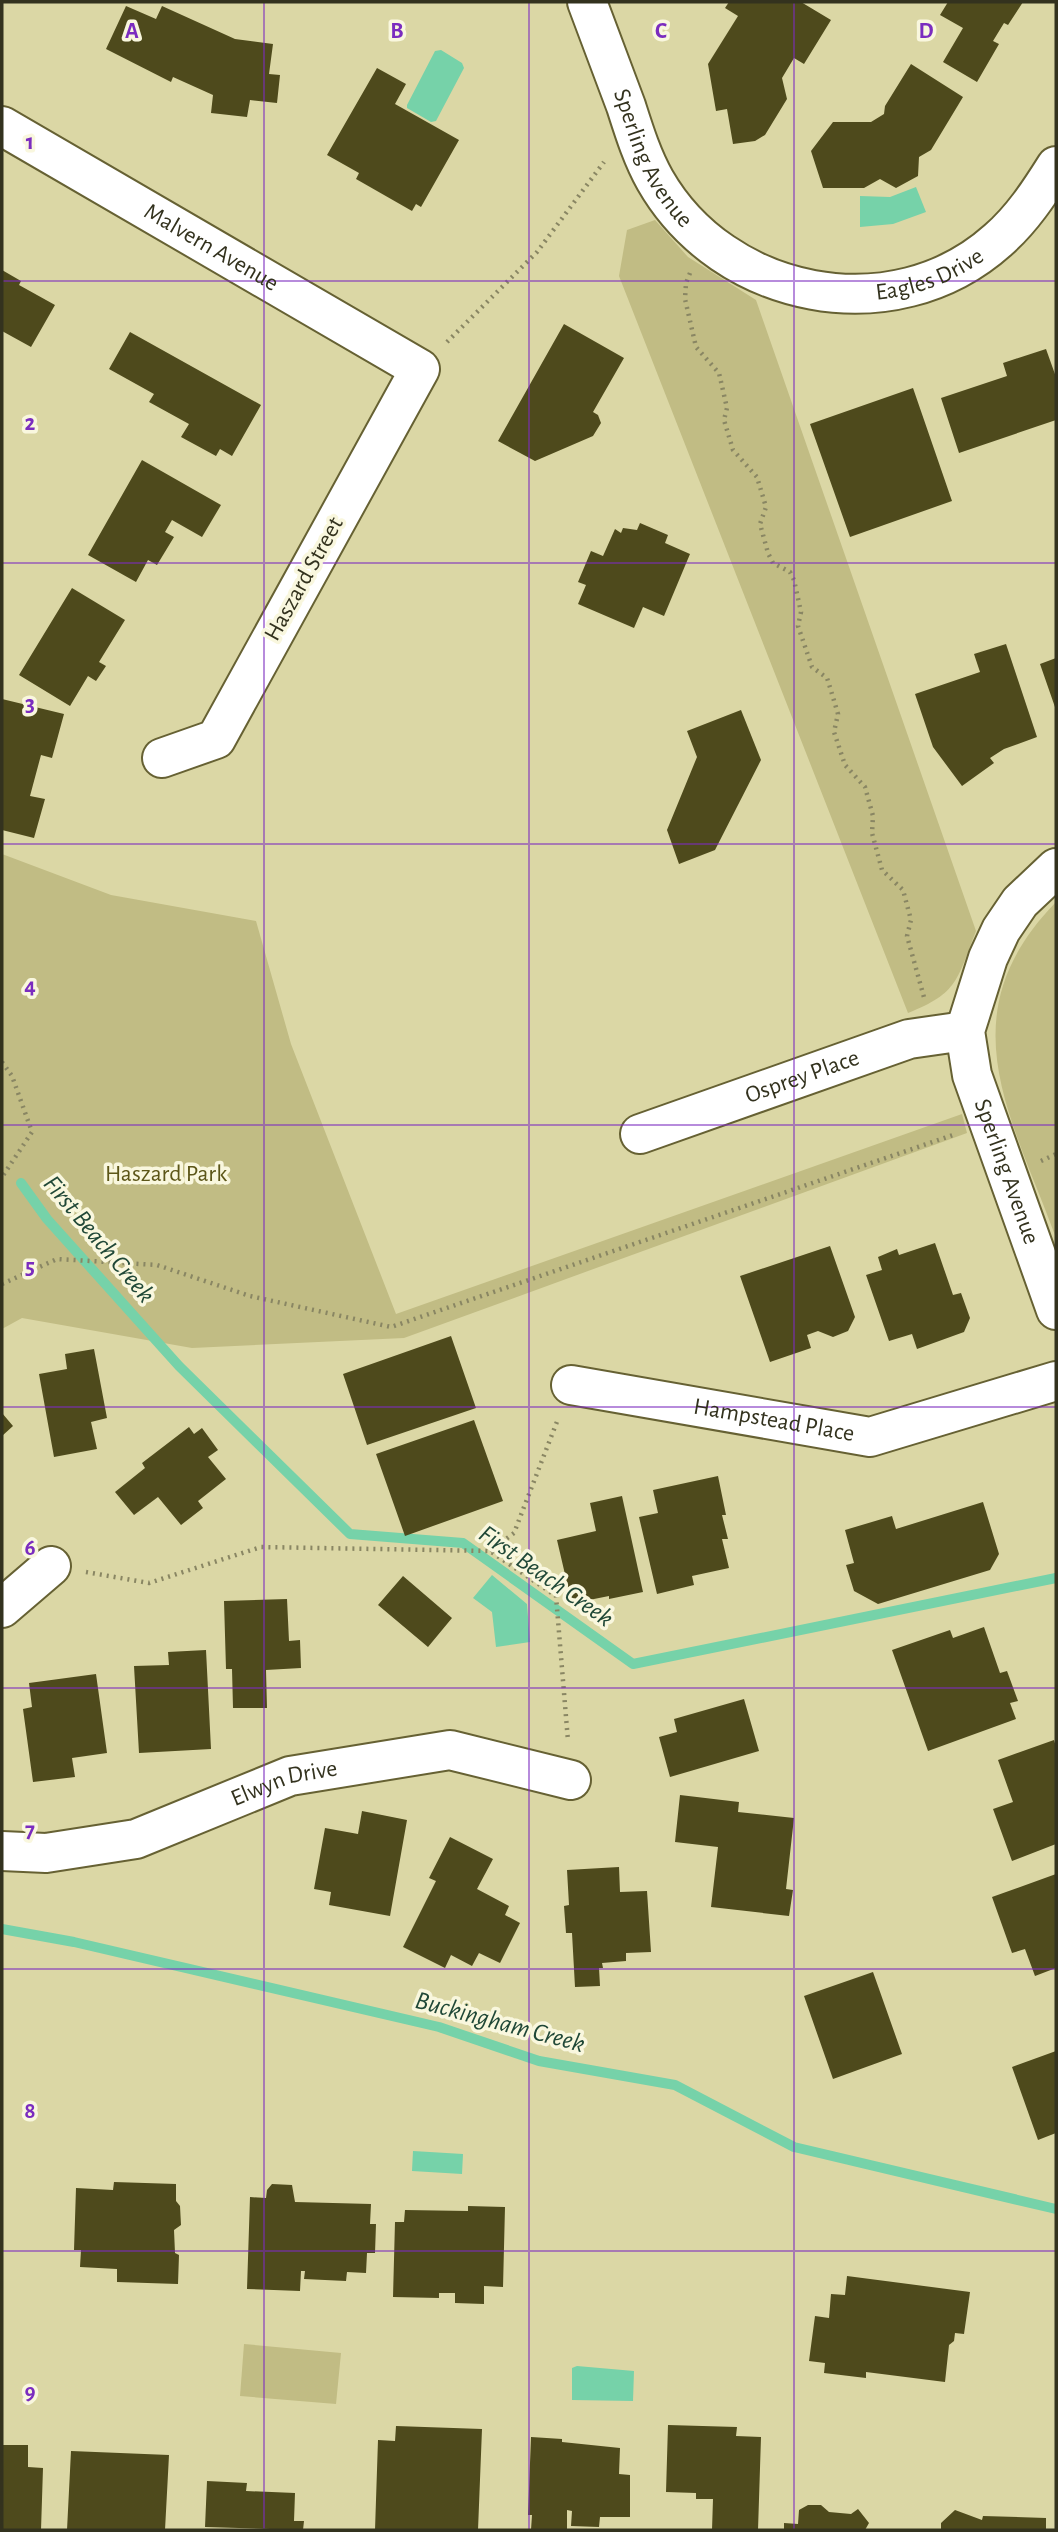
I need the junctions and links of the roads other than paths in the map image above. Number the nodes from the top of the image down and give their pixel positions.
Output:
1 (587, 2) edge
2 (2, 127) edge
3 (1056, 166) edge
4 (765, 277) joint
5 (420, 369) joint
6 (162, 758) dead end
7 (1056, 868) edge
8 (965, 1031) junction
9 (640, 1134) dead end
10 (1056, 1310) edge
11 (1056, 1381) edge
12 (571, 1385) road end
13 (51, 1566) road end
14 (2, 1608) edge
15 (571, 1780) road end
16 (2, 1851) edge

1 - 4 street, Sperling Avenue
2 - 5 street, Malvern Avenue
3 - 4 street, Eagles Drive
5 - 6 street, Haszard Street
7 - 8 street
8 - 9 street, Osprey Place
8 - 10 street, Sperling Avenue
11 - 12 street, Hampstead Place
13 - 14 street
15 - 16 street, Elwyn Drive

